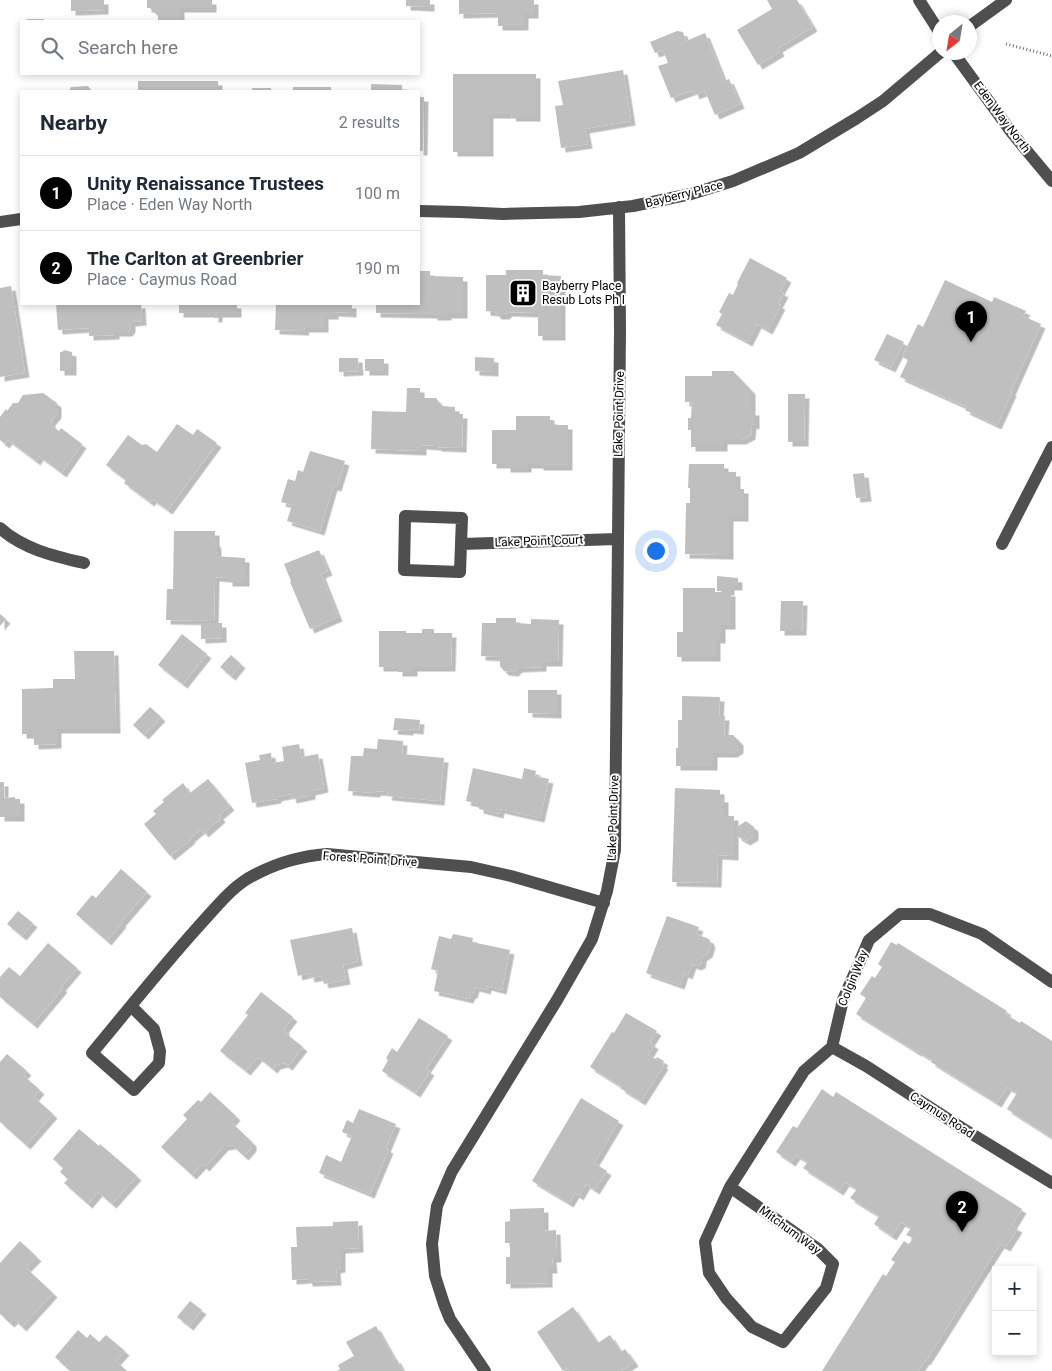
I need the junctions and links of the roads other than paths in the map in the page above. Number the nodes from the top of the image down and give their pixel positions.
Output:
1 (919, 0) edge
2 (1006, 0) edge
3 (932, 20) edge
4 (977, 21) edge
5 (932, 59) edge
6 (959, 60) edge
7 (1052, 181) edge
8 (619, 208) junction
9 (420, 211) edge
10 (20, 219) edge
11 (0, 222) edge
12 (1052, 447) edge
13 (0, 528) edge
14 (617, 539) junction
15 (461, 544) junction
16 (1002, 544) dead end
17 (84, 562) dead end
18 (604, 903) junction
19 (1052, 982) edge
20 (131, 1006) junction
21 (832, 1047) junction
22 (1052, 1183) edge
23 (730, 1187) junction
24 (484, 1371) edge

1 - 3 street
2 - 4 street
5 - 8 street, Bayberry Place
6 - 7 street, Eden Way North
8 - 9 street, Bayberry Place
8 - 14 street, Lake Point Drive
10 - 11 street
12 - 16 street
13 - 17 street
14 - 15 street, Lake Point Court
14 - 18 street, Lake Point Drive
15 - 15 street
18 - 20 street, Forest Point Drive
18 - 24 street, Lake Point Drive
19 - 21 street, Colgin Way
20 - 20 street, Forest Point Drive
21 - 22 street, Caymus Road
21 - 23 street, Mitchum Way
23 - 23 street, Mitchum Way

